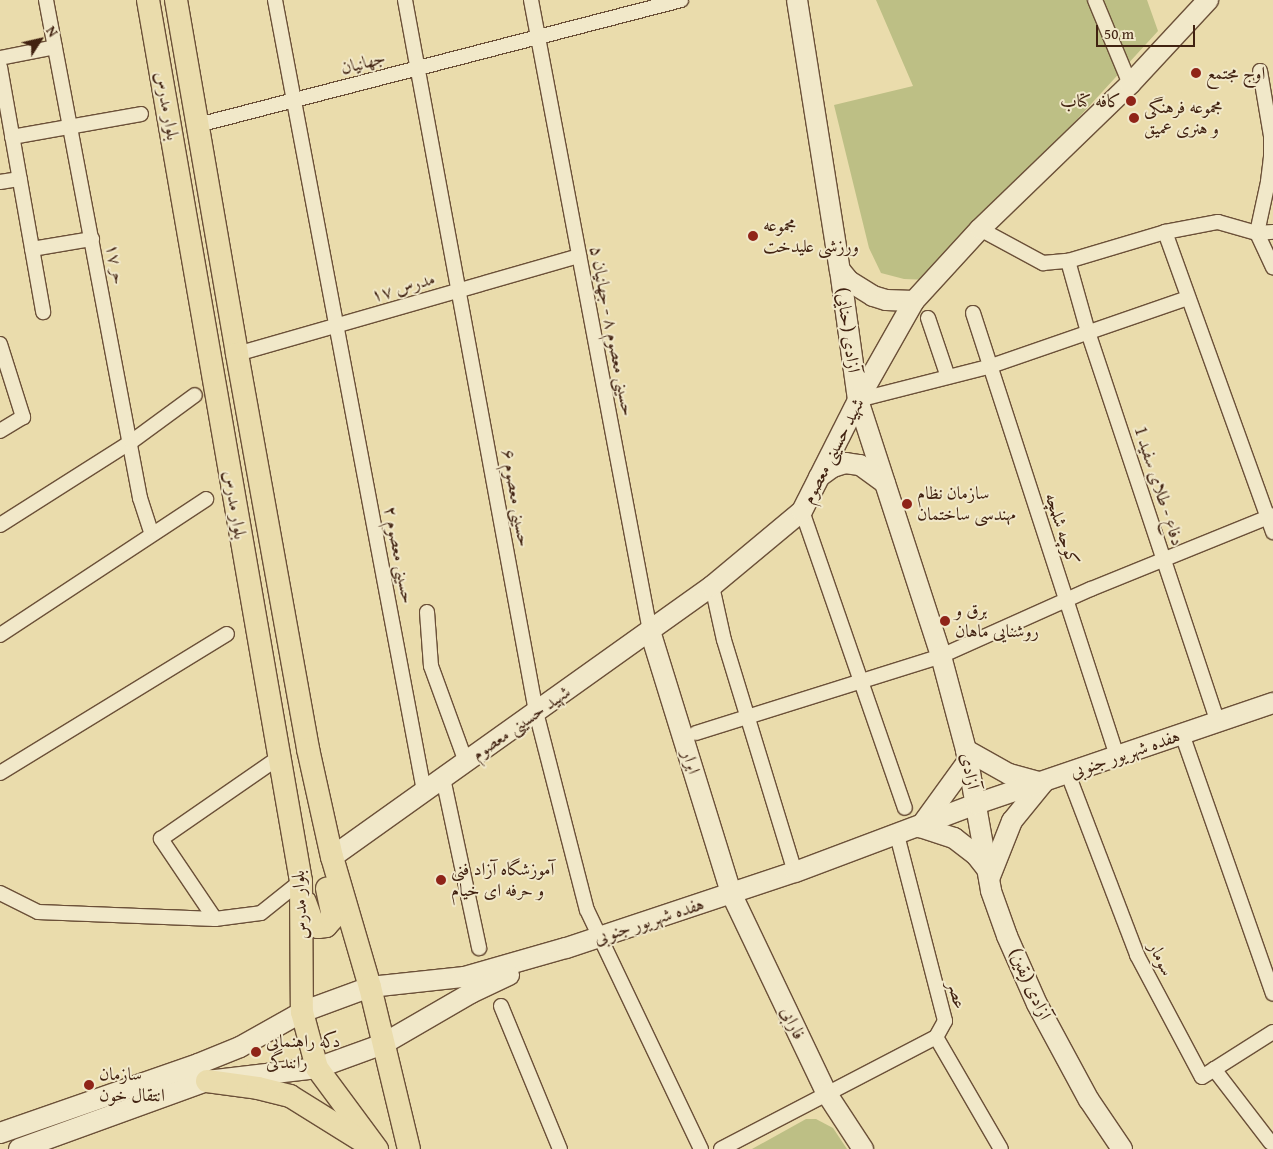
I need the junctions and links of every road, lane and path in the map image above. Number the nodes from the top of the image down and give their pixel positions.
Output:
1 (46, 0) edge
2 (148, 0) edge
3 (176, 0) edge
4 (275, 0) edge
5 (405, 0) edge
6 (531, 0) edge
7 (681, 0) edge
8 (797, 0) edge
9 (1095, 0) edge
10 (658, 3) edge
11 (1199, 5) edge
12 (537, 37) junction
13 (55, 46) junction
14 (0, 58) edge
15 (0, 67) edge
16 (418, 68) junction
17 (1260, 70) dead end
18 (1130, 84) junction
19 (294, 100) junction
20 (141, 114) dead end
21 (70, 125) junction
22 (198, 125) junction
23 (12, 137) junction
24 (20, 179) junction
25 (0, 182) edge
26 (980, 229) junction
27 (1165, 232) junction
28 (1273, 232) edge
29 (1257, 233) junction
30 (92, 239) junction
31 (32, 249) junction
32 (579, 256) junction
33 (1068, 261) junction
34 (1273, 268) edge
35 (840, 270) junction
36 (459, 290) junction
37 (1187, 298) junction
38 (914, 301) junction
39 (43, 312) dead end
40 (973, 313) dead end
41 (928, 318) dead end
42 (337, 325) junction
43 (1088, 332) junction
44 (0, 344) edge
45 (237, 354) junction
46 (991, 366) junction
47 (948, 377) junction
48 (195, 395) dead end
49 (858, 400) junction
50 (0, 431) edge
51 (131, 442) junction
52 (819, 477) junction
53 (885, 483) junction
54 (206, 499) dead end
55 (802, 511) junction
56 (1270, 517) edge
57 (0, 524) edge
58 (1273, 532) edge
59 (152, 534) junction
60 (1164, 561) junction
61 (712, 586) junction
62 (1066, 600) junction
63 (427, 612) dead end
64 (650, 631) junction
65 (227, 634) dead end
66 (0, 635) edge
67 (941, 656) junction
68 (862, 681) junction
69 (1273, 703) edge
70 (536, 712) junction
71 (748, 715) junction
72 (1218, 722) junction
73 (696, 732) dead end
74 (1182, 734) junction
75 (308, 749) junction
76 (965, 749) junction
77 (1118, 756) junction
78 (278, 758) junction
79 (466, 762) junction
80 (0, 773) edge
81 (1068, 774) junction
82 (443, 778) junction
83 (1043, 783) junction
84 (424, 792) junction
85 (976, 804) junction
86 (905, 808) dead end
87 (920, 827) junction
88 (897, 835) junction
89 (332, 857) junction
90 (795, 872) junction
91 (987, 874) junction
92 (302, 887) junction
93 (0, 892) edge
94 (731, 893) junction
95 (215, 919) junction
96 (600, 937) junction
97 (479, 948) dead end
98 (566, 948) junction
99 (370, 988) junction
100 (1273, 994) edge
101 (501, 1006) dead end
102 (302, 1012) junction
103 (1273, 1032) edge
104 (936, 1037) junction
105 (383, 1044) junction
106 (317, 1068) junction
107 (1214, 1069) junction
108 (207, 1082) junction
109 (827, 1094) junction
110 (400, 1112) junction
111 (0, 1132) edge
112 (1270, 1144) edge
113 (1117, 1148) edge
114 (19, 1149) edge
115 (376, 1149) edge
116 (409, 1149) edge
117 (421, 1149) edge
118 (560, 1149) edge
119 (701, 1149) edge
120 (721, 1149) edge
121 (863, 1149) edge
122 (1000, 1149) edge

1 - 13 street, حر ۱۷
2 - 78 main road, بلوار مدرس
3 - 22 main road, بلوار مدرس
4 - 19 street, حسینی معصوم ۲
5 - 16 street, حسینی معصوم ۶
6 - 12 street, حسینی معصوم ۸ - جهانیان ۵
7 - 10 street, جهانیان
8 - 35 main road, آزادی (حنایی)
9 - 18 street
10 - 12 street, جهانیان
11 - 18 main road, شهید حسینی معصوم
12 - 16 street, جهانیان
12 - 32 street, حسینی معصوم ۸ - جهانیان ۵
13 - 14 street
13 - 21 street, حر ۱۷
15 - 23 street
16 - 19 street, جهانیان
16 - 36 street, حسینی معصوم ۶
17 - 29 street
18 - 26 main road, شهید حسینی معصوم
19 - 22 street, جهانیان
19 - 42 street, حسینی معصوم ۲
20 - 21 street
21 - 23 street
21 - 30 street, حر ۱۷
22 - 45 main road, بلوار مدرس
23 - 24 street
24 - 25 street
24 - 31 street
26 - 33 street
26 - 38 main road, شهید حسینی معصوم
27 - 29 street
27 - 33 street
27 - 37 street
28 - 29 street
29 - 34 street
30 - 31 street
30 - 51 street, حر ۱۷
31 - 39 street
32 - 36 street, مدرس ۱۷
32 - 64 street, حسینی معصوم ۸ - جهانیان ۵
33 - 43 street, دفاع - طلای سفید 1
35 - 38 main road
35 - 49 main road, آزادی (حنایی)
36 - 42 street, مدرس ۱۷
36 - 70 street, حسینی معصوم ۶
37 - 43 street
37 - 56 street
38 - 49 main road, شهید حسینی معصوم
40 - 46 street, کوچه شلمچه
41 - 47 street
42 - 45 street, مدرس ۱۷
42 - 84 street, حسینی معصوم ۲
43 - 46 street
43 - 60 street, دفاع - طلای سفید 1
44 - 50 street
45 - 75 main road, بلوار مدرس
46 - 47 street
46 - 62 street, کوچه شلمچه
47 - 49 street
48 - 51 street
49 - 52 main road, شهید حسینی معصوم
49 - 53 main road, آزادی (حنایی)
51 - 57 street
51 - 59 street, حر ۱۷
52 - 53 main road
52 - 55 main road, شهید حسینی معصوم
53 - 67 main road, آزادی (حنایی)
54 - 59 street
55 - 61 main road, شهید حسینی معصوم
55 - 68 street
56 - 58 street
56 - 60 street
59 - 66 street
60 - 62 street
60 - 72 street, دفاع - طلای سفید 1
61 - 64 main road, شهید حسینی معصوم
61 - 71 street
62 - 67 street
62 - 77 street, کوچه شلمچه
63 - 79 street
64 - 70 main road, شهید حسینی معصوم
64 - 94 main road, ابرار
65 - 80 street
67 - 68 street
67 - 76 main road, آزادی (حنایی)
68 - 71 street
68 - 86 street
69 - 72 main road, هفده شهریور جنوبی
70 - 79 main road, شهید حسینی معصوم
70 - 96 street, حسینی معصوم ۶
71 - 73 street
71 - 90 street
72 - 74 main road, هفده شهریور جنوبی
74 - 77 main road, هفده شهریور جنوبی
74 - 100 street
75 - 89 main road, بلوار مدرس
75 - 92 main road
76 - 83 main road
76 - 85 main road, آزادی
76 - 87 main road
77 - 81 main road, هفده شهریور جنوبی
78 - 92 main road, بلوار مدرس
78 - 95 street
79 - 82 main road, شهید حسینی معصوم
81 - 83 main road, هفده شهریور جنوبی
81 - 107 street, سومار
82 - 84 main road, شهید حسینی معصوم
82 - 97 street
83 - 85 main road, هفده شهریور جنوبی
83 - 91 main road
84 - 89 main road, شهید حسینی معصوم
85 - 87 main road, هفده شهریور جنوبی
85 - 91 main road, آزادی (یقین)
87 - 88 main road, هفده شهریور جنوبی
87 - 91 main road
88 - 90 main road, هفده شهریور جنوبی
88 - 104 street, عصر
89 - 99 main road, بلوار مدرس
90 - 94 main road, هفده شهریور جنوبی
91 - 113 main road, آزادی (یقین)
92 - 95 street
92 - 102 main road, بلوار مدرس
93 - 95 street
94 - 96 main road, هفده شهریور جنوبی
94 - 109 main road, فارابی
96 - 98 main road, هفده شهریور جنوبی
96 - 119 street, حسینی معصوم ۶
98 - 99 main road
98 - 105 main road
99 - 102 main road
99 - 105 main road, بلوار مدرس
101 - 118 street
102 - 106 main road, بلوار مدرس
102 - 111 main road
103 - 107 street
104 - 109 street
104 - 122 street
105 - 106 main road
105 - 110 main road
106 - 108 main road
106 - 115 main road
107 - 112 street
108 - 114 main road
108 - 115 main road
109 - 120 street
109 - 121 main road, فارابی
110 - 116 main road
110 - 117 street

